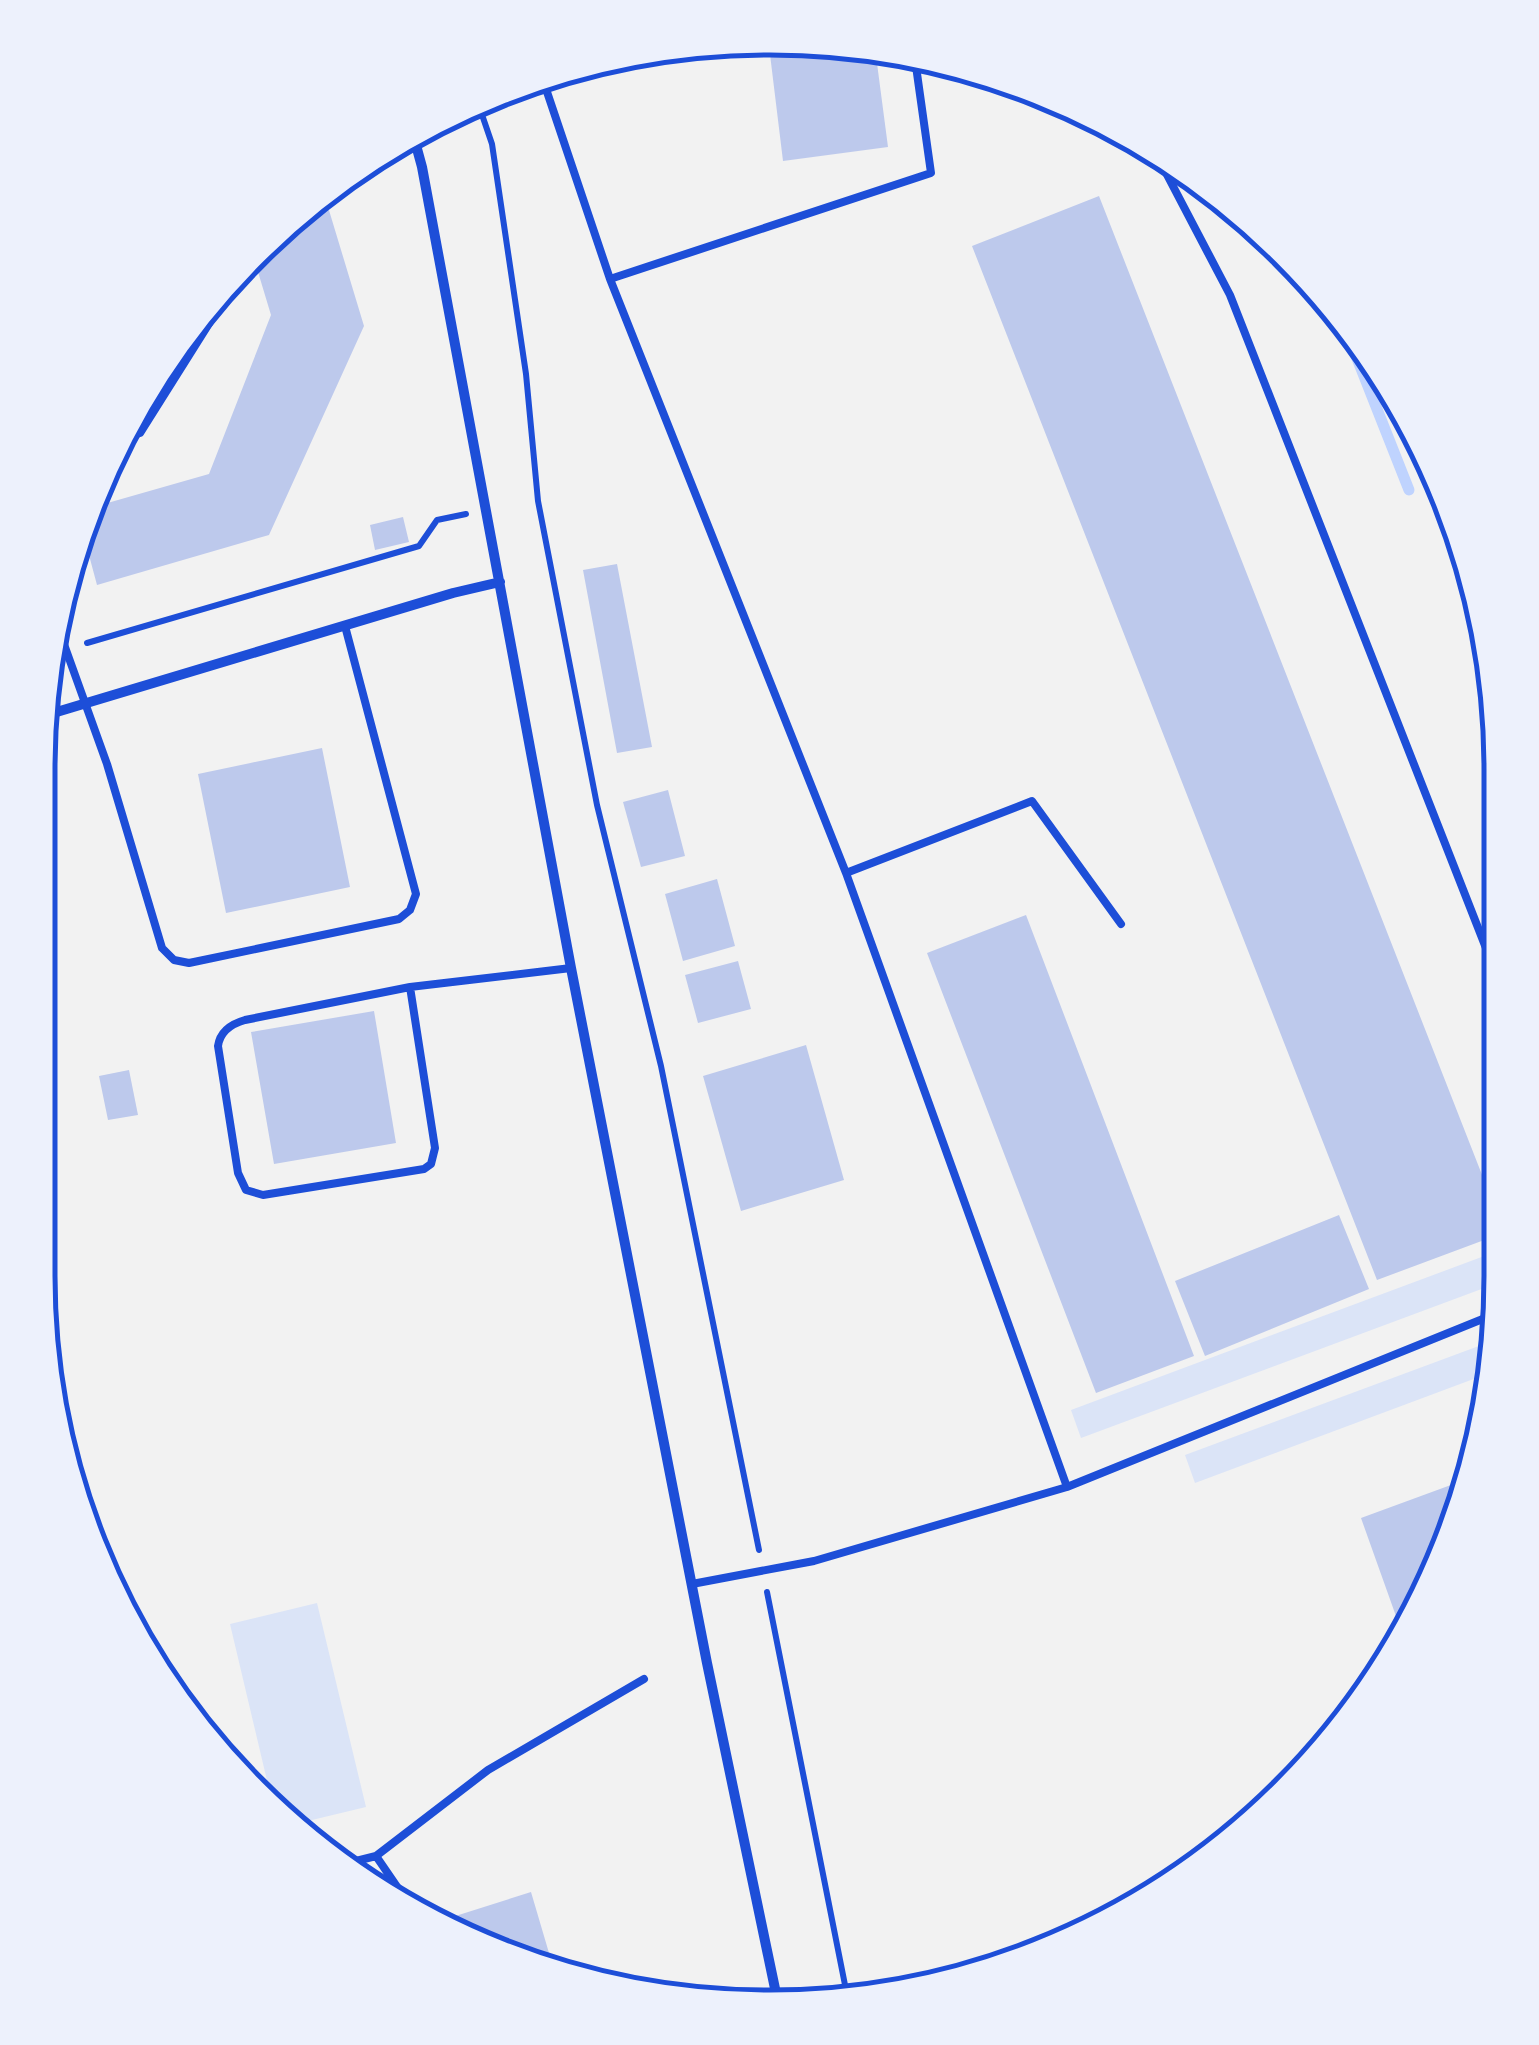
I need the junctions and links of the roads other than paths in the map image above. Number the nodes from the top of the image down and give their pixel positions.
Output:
1 (917, 71) edge
2 (546, 91) edge
3 (417, 148) edge
4 (1168, 176) edge
5 (610, 279) junction
6 (193, 349) edge
7 (142, 429) edge
8 (500, 582) junction
9 (345, 626) junction
10 (65, 651) edge
11 (85, 704) junction
12 (58, 712) edge
13 (846, 873) junction
14 (1121, 924) dead end
15 (1484, 943) edge
16 (570, 968) junction
17 (410, 987) junction
18 (1482, 1319) edge
19 (1067, 1488) junction
20 (692, 1584) junction
21 (644, 1680) dead end
22 (376, 1856) junction
23 (360, 1860) edge
24 (395, 1883) edge
25 (775, 1990) edge

1 - 5 lane
2 - 5 lane
3 - 8 street
4 - 15 lane
5 - 13 lane
6 - 7 lane
8 - 9 street
8 - 16 street
9 - 11 street
9 - 11 lane
10 - 11 lane
11 - 12 street
13 - 14 lane
13 - 19 lane
16 - 17 lane
16 - 20 street
17 - 17 lane
18 - 19 lane
19 - 20 lane
20 - 25 street
21 - 22 lane
22 - 23 lane
22 - 24 lane

